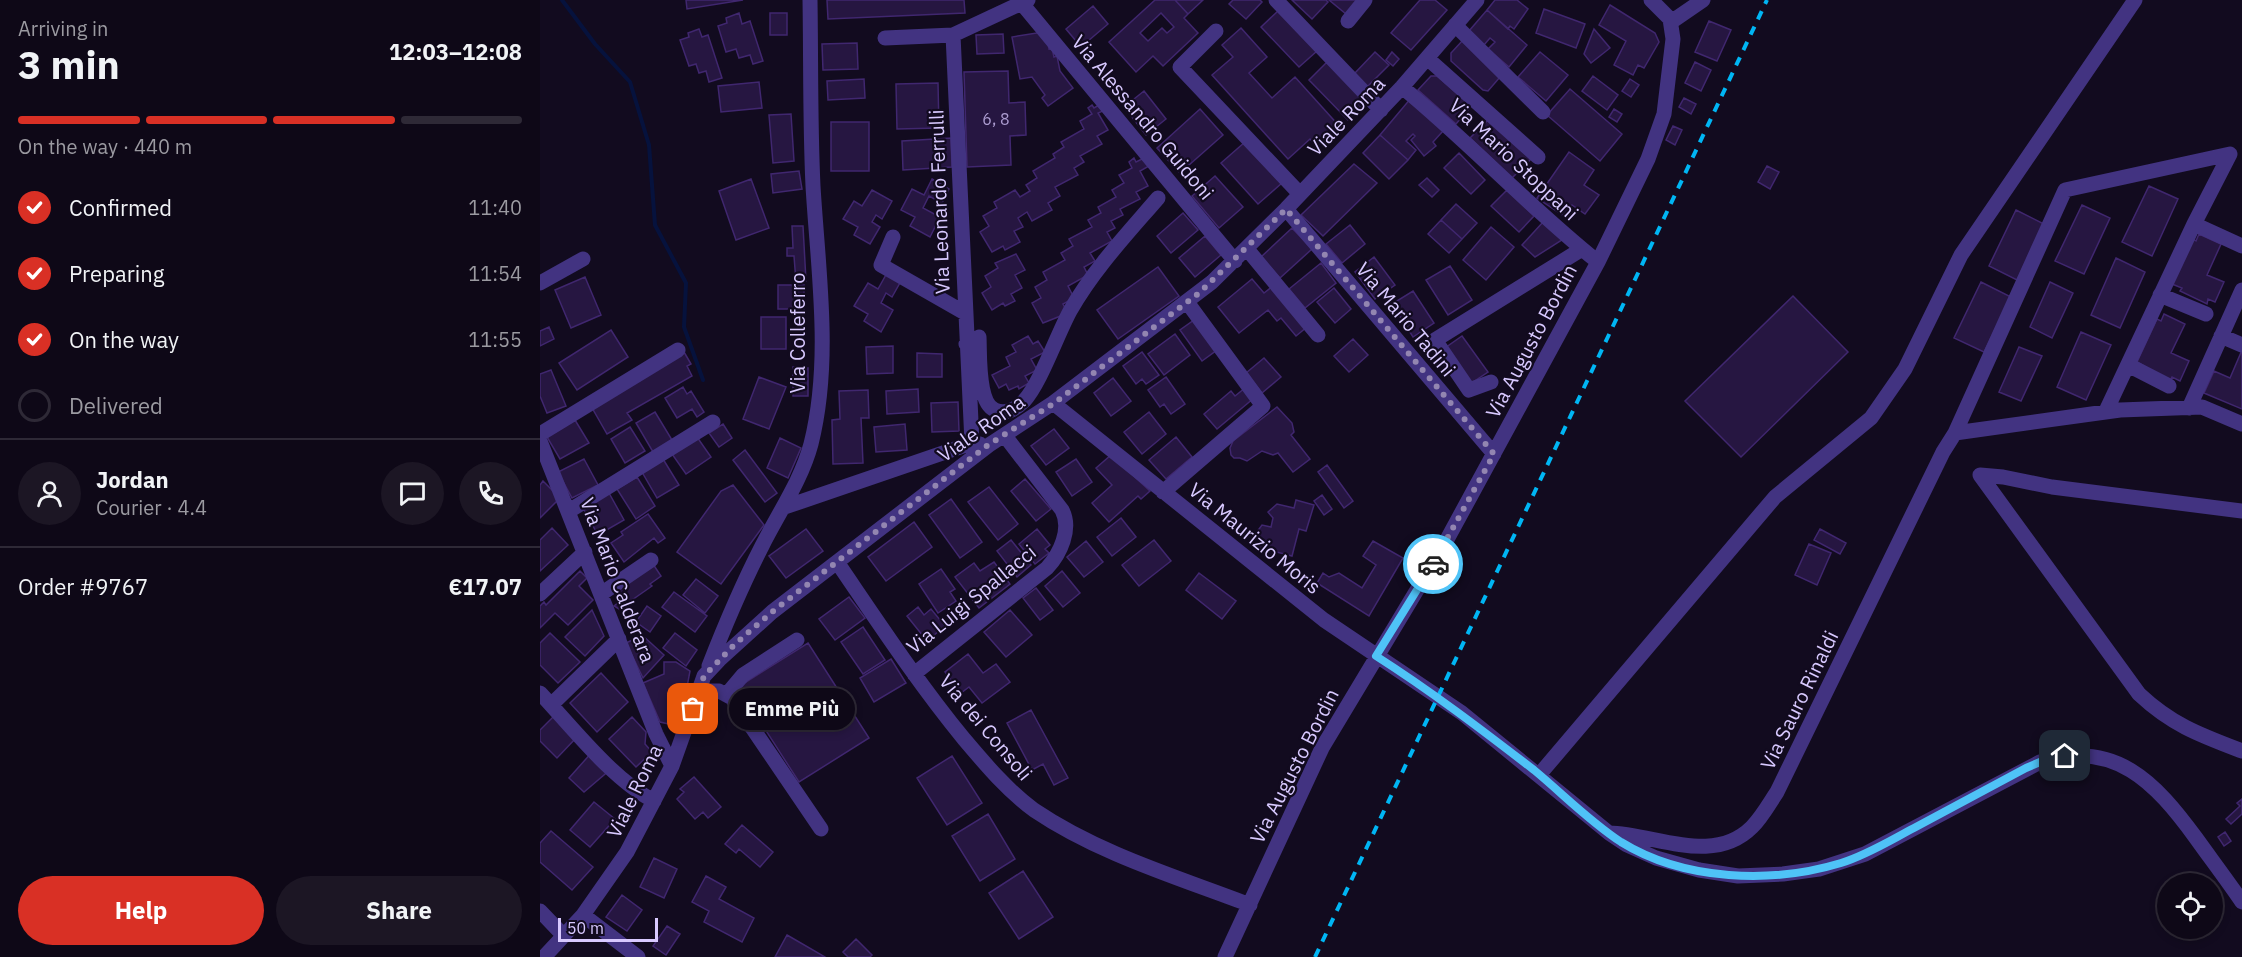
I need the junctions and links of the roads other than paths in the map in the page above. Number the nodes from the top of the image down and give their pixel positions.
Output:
1 (810, 0) edge
2 (1276, 0) edge
3 (1365, 0) edge
4 (1477, 0) edge
5 (1651, 0) edge
6 (1703, 0) edge
7 (2134, 0) edge
8 (1023, 1) edge
9 (1348, 21) dead end
10 (1671, 22) junction
11 (1455, 25) junction
12 (1216, 31) dead end
13 (953, 35) junction
14 (885, 38) dead end
15 (1427, 58) junction
16 (1402, 87) junction
17 (1381, 110) junction
18 (1543, 112) dead end
19 (2236, 153) edge
20 (1538, 157) dead end
21 (1300, 194) junction
22 (1158, 198) dead end
23 (1286, 209) junction
24 (2194, 224) junction
25 (893, 237) dead end
26 (2242, 246) edge
27 (1246, 249) junction
28 (1582, 249) junction
29 (583, 259) dead end
30 (1235, 261) junction
31 (1598, 262) junction
32 (540, 283) edge
33 (2242, 290) edge
34 (2160, 295) junction
35 (1187, 302) junction
36 (965, 313) junction
37 (2206, 314) dead end
38 (2236, 319) edge
39 (1318, 335) dead end
40 (2221, 336) junction
41 (966, 344) junction
42 (2242, 345) edge
43 (678, 350) dead end
44 (2128, 365) junction
45 (1491, 382) dead end
46 (2169, 386) dead end
47 (1053, 404) junction
48 (2188, 408) junction
49 (2106, 411) junction
50 (713, 422) dead end
51 (2242, 424) edge
52 (1955, 433) junction
53 (540, 434) edge
54 (1005, 436) junction
55 (540, 441) edge
56 (972, 443) junction
57 (988, 445) junction
58 (1494, 454) junction
59 (1163, 492) junction
60 (785, 507) junction
61 (569, 511) junction
62 (2242, 511) edge
63 (585, 552) junction
64 (651, 560) dead end
65 (837, 562) junction
66 (540, 594) edge
67 (601, 594) junction
68 (619, 639) junction
69 (797, 640) dead end
70 (1376, 656) junction
71 (914, 674) junction
72 (702, 683) junction
73 (540, 693) edge
74 (727, 694) junction
75 (551, 705) junction
76 (2242, 751) edge
77 (672, 766) junction
78 (1539, 775) junction
79 (654, 801) junction
80 (821, 829) dead end
81 (1609, 833) junction
82 (2242, 902) edge
83 (1250, 905) junction
84 (540, 911) edge
85 (583, 915) junction
86 (561, 938) junction
87 (540, 952) edge
88 (543, 957) edge
89 (638, 957) edge
90 (1225, 957) edge

1 - 60 street, Via Colleferro
2 - 17 street
3 - 9 street
4 - 11 street, Viale Roma
5 - 10 street
6 - 10 street
7 - 78 street
8 - 13 street
8 - 30 street, Via Alessandro Guidoni
10 - 31 street, Via Augusto Bordin
11 - 15 street, Viale Roma
11 - 18 street
12 - 21 street
13 - 14 street
13 - 36 street, Via Leonardo Ferrulli
15 - 16 street, Viale Roma
15 - 20 street
16 - 17 street, Viale Roma
16 - 28 street, Via Mario Stoppani
17 - 21 street, Viale Roma
19 - 24 street
19 - 52 street, Via Sauro Rinaldi
21 - 23 street, Viale Roma
22 - 41 street
23 - 27 street, Viale Roma
23 - 58 street, Via Mario Tadini
24 - 26 street
24 - 34 street
25 - 36 street
27 - 30 street, Viale Roma
27 - 39 street
28 - 31 street, Via Mario Stoppani
28 - 45 street
29 - 32 street
30 - 35 street, Viale Roma
31 - 58 street, Via Augusto Bordin
33 - 38 street
34 - 37 street
34 - 44 street
35 - 47 street, Viale Roma
35 - 59 street
36 - 41 street, Via Leonardo Ferrulli
38 - 40 street
40 - 42 street
40 - 48 street
41 - 56 street, Via Leonardo Ferrulli
43 - 53 street
44 - 46 street
44 - 49 street
47 - 54 street, Viale Roma
47 - 59 street, Via Maurizio Moris
48 - 49 street
48 - 51 street
49 - 52 street
50 - 61 street
52 - 81 street, Via Sauro Rinaldi
54 - 57 street, Viale Roma
54 - 71 street, Via Luigi Spallacci
55 - 61 street, Via Mario Calderara
56 - 57 street
56 - 60 street
57 - 65 street, Viale Roma
58 - 70 street, Via Augusto Bordin
59 - 70 street, Via Maurizio Moris
60 - 72 street, Via Colleferro
61 - 63 street, Via Mario Calderara
62 - 76 street
63 - 66 street
63 - 67 street, Via Mario Calderara
64 - 67 street
65 - 71 street, Via dei Consoli
65 - 72 street, Viale Roma
67 - 68 street, Via Mario Calderara
68 - 75 street
68 - 77 street, Via Mario Calderara
69 - 74 street
70 - 78 street, Via Maurizio Moris
70 - 83 street, Via Augusto Bordin
71 - 83 street, Via dei Consoli
72 - 74 street
72 - 77 street, Viale Roma
73 - 75 street
74 - 80 street
75 - 79 street
77 - 79 street, Viale Roma
78 - 81 street, Via Maurizio Moris
79 - 85 street, Viale Roma
81 - 82 street, Via Maurizio Moris
83 - 90 street, Via Augusto Bordin
84 - 86 street
85 - 86 street, Viale Roma
85 - 89 street
86 - 87 street
86 - 88 street, Viale Roma

